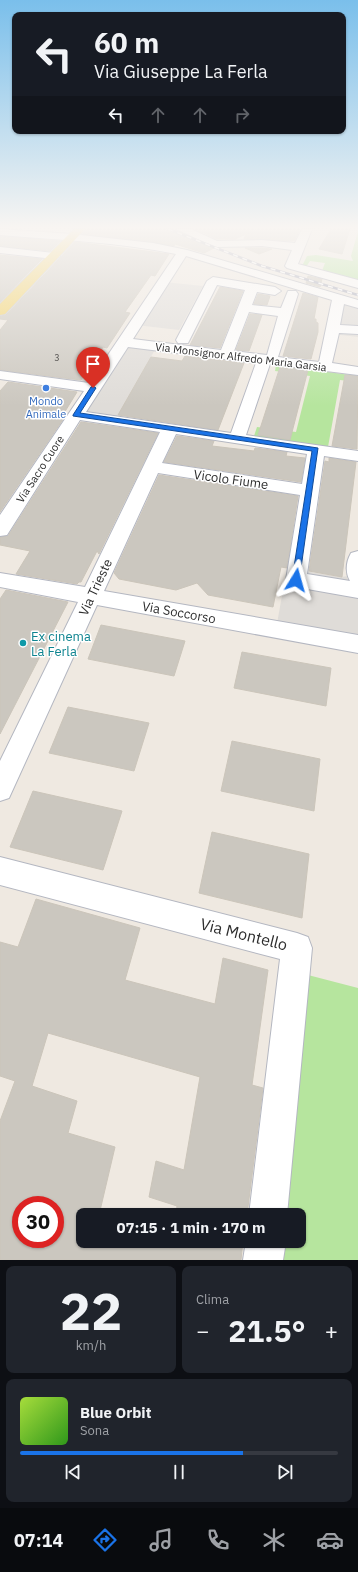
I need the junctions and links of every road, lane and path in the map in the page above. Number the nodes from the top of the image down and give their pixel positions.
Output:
1 (23, 288) edge
2 (160, 288) edge
3 (210, 288) edge
4 (252, 288) joint
5 (299, 288) edge
6 (292, 294) junction
7 (339, 300) junction
8 (358, 304) edge
9 (244, 308) junction
10 (0, 311) edge
11 (286, 313) junction
12 (333, 328) junction
13 (358, 330) edge
14 (127, 338) junction
15 (183, 340) junction
16 (228, 350) junction
17 (268, 357) junction
18 (326, 361) dead end
19 (358, 372) edge
20 (0, 375) edge
21 (93, 388) junction
22 (76, 415) junction
23 (170, 429) junction
24 (237, 438) junction
25 (316, 450) junction
26 (358, 456) edge
27 (152, 467) junction
28 (310, 491) junction
29 (0, 530) edge
30 (358, 575) edge
31 (0, 580) edge
32 (91, 596) junction
33 (358, 644) edge
34 (0, 789) edge
35 (0, 871) edge
36 (269, 1208) edge
37 (265, 1248) edge
38 (264, 1260) edge

1 - 10 main road
2 - 14 street
3 - 15 street
4 - 6 street
4 - 9 street
5 - 7 street
6 - 7 street
6 - 11 street
7 - 8 street
7 - 12 street
9 - 11 street
9 - 16 street
11 - 17 street
12 - 13 street
12 - 18 street
14 - 15 street
14 - 16 street, Via Monsignor Alfredo Maria Garsia
14 - 21 street, Via Sacro Cuore
15 - 16 street
16 - 17 street, Via Monsignor Alfredo Maria Garsia
17 - 19 street, Via Monsignor Alfredo Maria Garsia
17 - 24 street
20 - 21 street
21 - 22 street, Via Sacro Cuore
22 - 23 street
22 - 29 street, Via Sacro Cuore
23 - 24 street
23 - 27 street, Via Trieste
24 - 25 street
25 - 26 street
25 - 28 street
27 - 28 street, Vicolo Fiume
27 - 32 street, Via Trieste
28 - 30 street
31 - 32 street, Via Soccorso
32 - 33 street, Via Soccorso
32 - 34 street, Via Trieste
35 - 36 street, Via Montello
37 - 38 street

